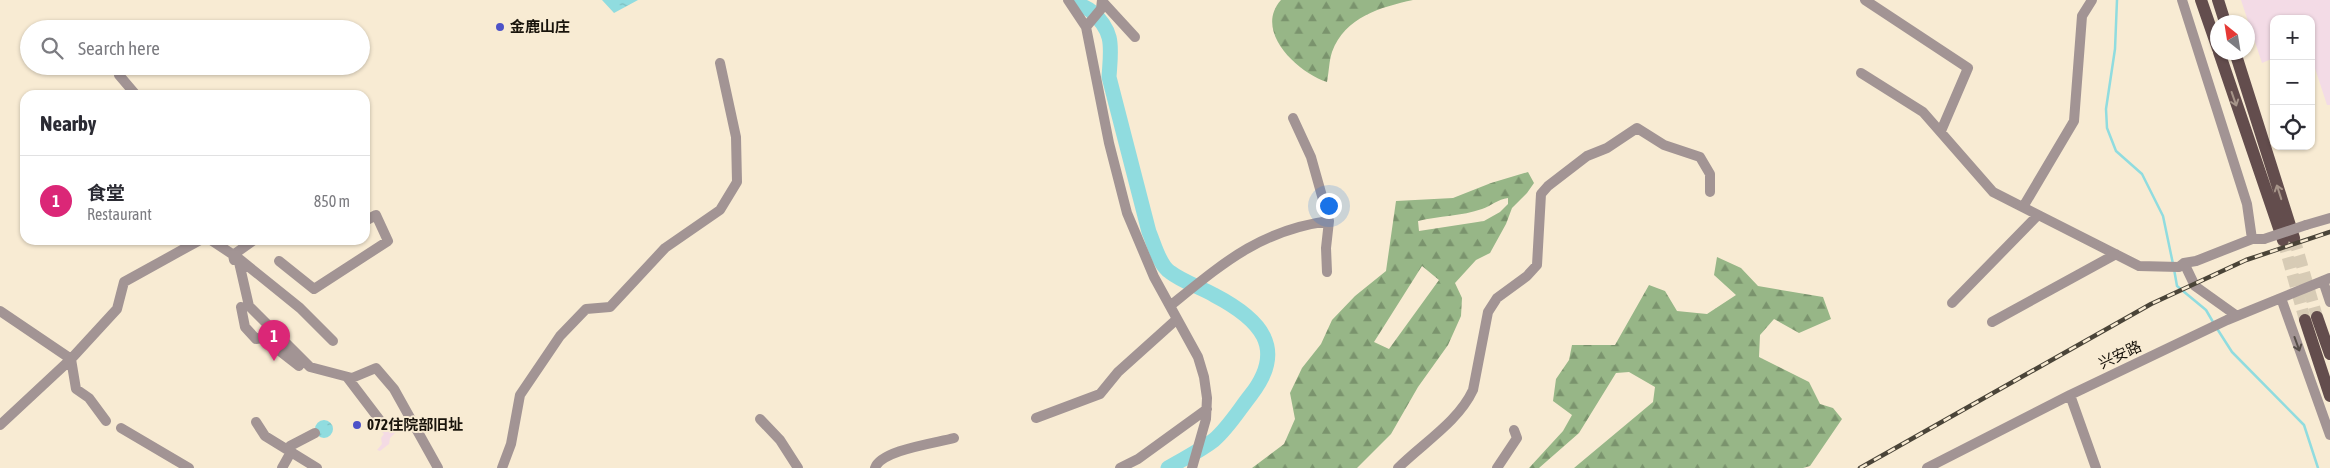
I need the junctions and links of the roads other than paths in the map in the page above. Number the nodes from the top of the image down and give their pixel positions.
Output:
1 (1068, 0) edge
2 (1865, 0) edge
3 (2092, 0) edge
4 (2182, 0) edge
5 (2201, 0) edge
6 (2218, 0) edge
7 (1101, 4) edge
8 (2223, 15) edge
9 (2210, 26) edge
10 (1086, 28) junction
11 (1135, 37) dead end
12 (2222, 60) edge
13 (2237, 60) edge
14 (720, 63) dead end
15 (1861, 73) dead end
16 (119, 75) edge
17 (132, 90) edge
18 (1293, 118) dead end
19 (1941, 131) junction
20 (1710, 192) dead end
21 (2023, 207) junction
22 (2038, 215) junction
23 (370, 218) edge
24 (2330, 218) edge
25 (1329, 221) junction
26 (2252, 239) junction
27 (191, 245) edge
28 (218, 245) edge
29 (248, 245) edge
30 (2116, 254) junction
31 (235, 257) junction
32 (279, 261) dead end
33 (2177, 266) junction
34 (1327, 272) dead end
35 (2326, 280) edge
36 (2280, 298) junction
37 (2330, 302) edge
38 (1952, 303) dead end
39 (245, 306) junction
40 (1170, 306) junction
41 (0, 310) edge
42 (2232, 318) junction
43 (1177, 319) junction
44 (1992, 322) dead end
45 (333, 341) dead end
46 (2330, 354) edge
47 (71, 359) junction
48 (299, 366) dead end
49 (347, 376) junction
50 (2070, 395) junction
51 (2330, 396) edge
52 (1207, 409) junction
53 (1036, 418) dead end
54 (760, 419) dead end
55 (106, 421) dead end
56 (256, 422) dead end
57 (382, 423) dead end
58 (0, 425) edge
59 (121, 428) dead end
60 (1514, 430) dead end
61 (315, 433) dead end
62 (2330, 435) edge
63 (954, 438) dead end
64 (291, 452) junction
65 (189, 468) edge
66 (282, 468) edge
67 (317, 468) edge
68 (438, 468) edge
69 (502, 468) edge
70 (798, 468) edge
71 (875, 468) edge
72 (1120, 468) edge
73 (1192, 468) edge
74 (1398, 468) edge
75 (1497, 468) edge
76 (1927, 468) edge
77 (2096, 468) edge

1 - 10 street
2 - 19 street
3 - 21 street
4 - 26 street
5 - 9 main road
6 - 8 main road
7 - 10 street
7 - 11 street
10 - 40 street
12 -> 13 main road
14 - 69 street
15 - 19 street
16 - 17 street
18 - 25 street
19 - 21 street
20 - 74 street
21 - 22 street
22 - 30 street
22 - 38 street
23 - 32 street
24 - 26 street, bridge
25 - 34 street
25 - 40 street
26 - 33 street
27 - 47 street
28 - 31 street
29 - 31 street
30 - 33 street
30 - 44 street
31 - 39 street
31 - 45 street
33 - 42 street
35 - 36 street, 兴安路
35 - 37 street
36 - 42 street, 兴安路
36 -> 62 street
39 - 48 street
39 - 49 street
40 - 43 street
41 - 47 street
42 - 50 street, 兴安路
43 - 52 street
43 - 53 street
46 - 51 main road
47 - 55 street
47 - 58 street
49 - 57 street
49 - 68 street
50 - 76 street, 兴安路
50 - 77 street
52 - 72 street
52 - 73 street
54 - 70 street
56 - 64 street
59 - 65 street
60 - 75 street
61 - 64 street
63 - 71 street
64 - 66 street
64 - 67 street

